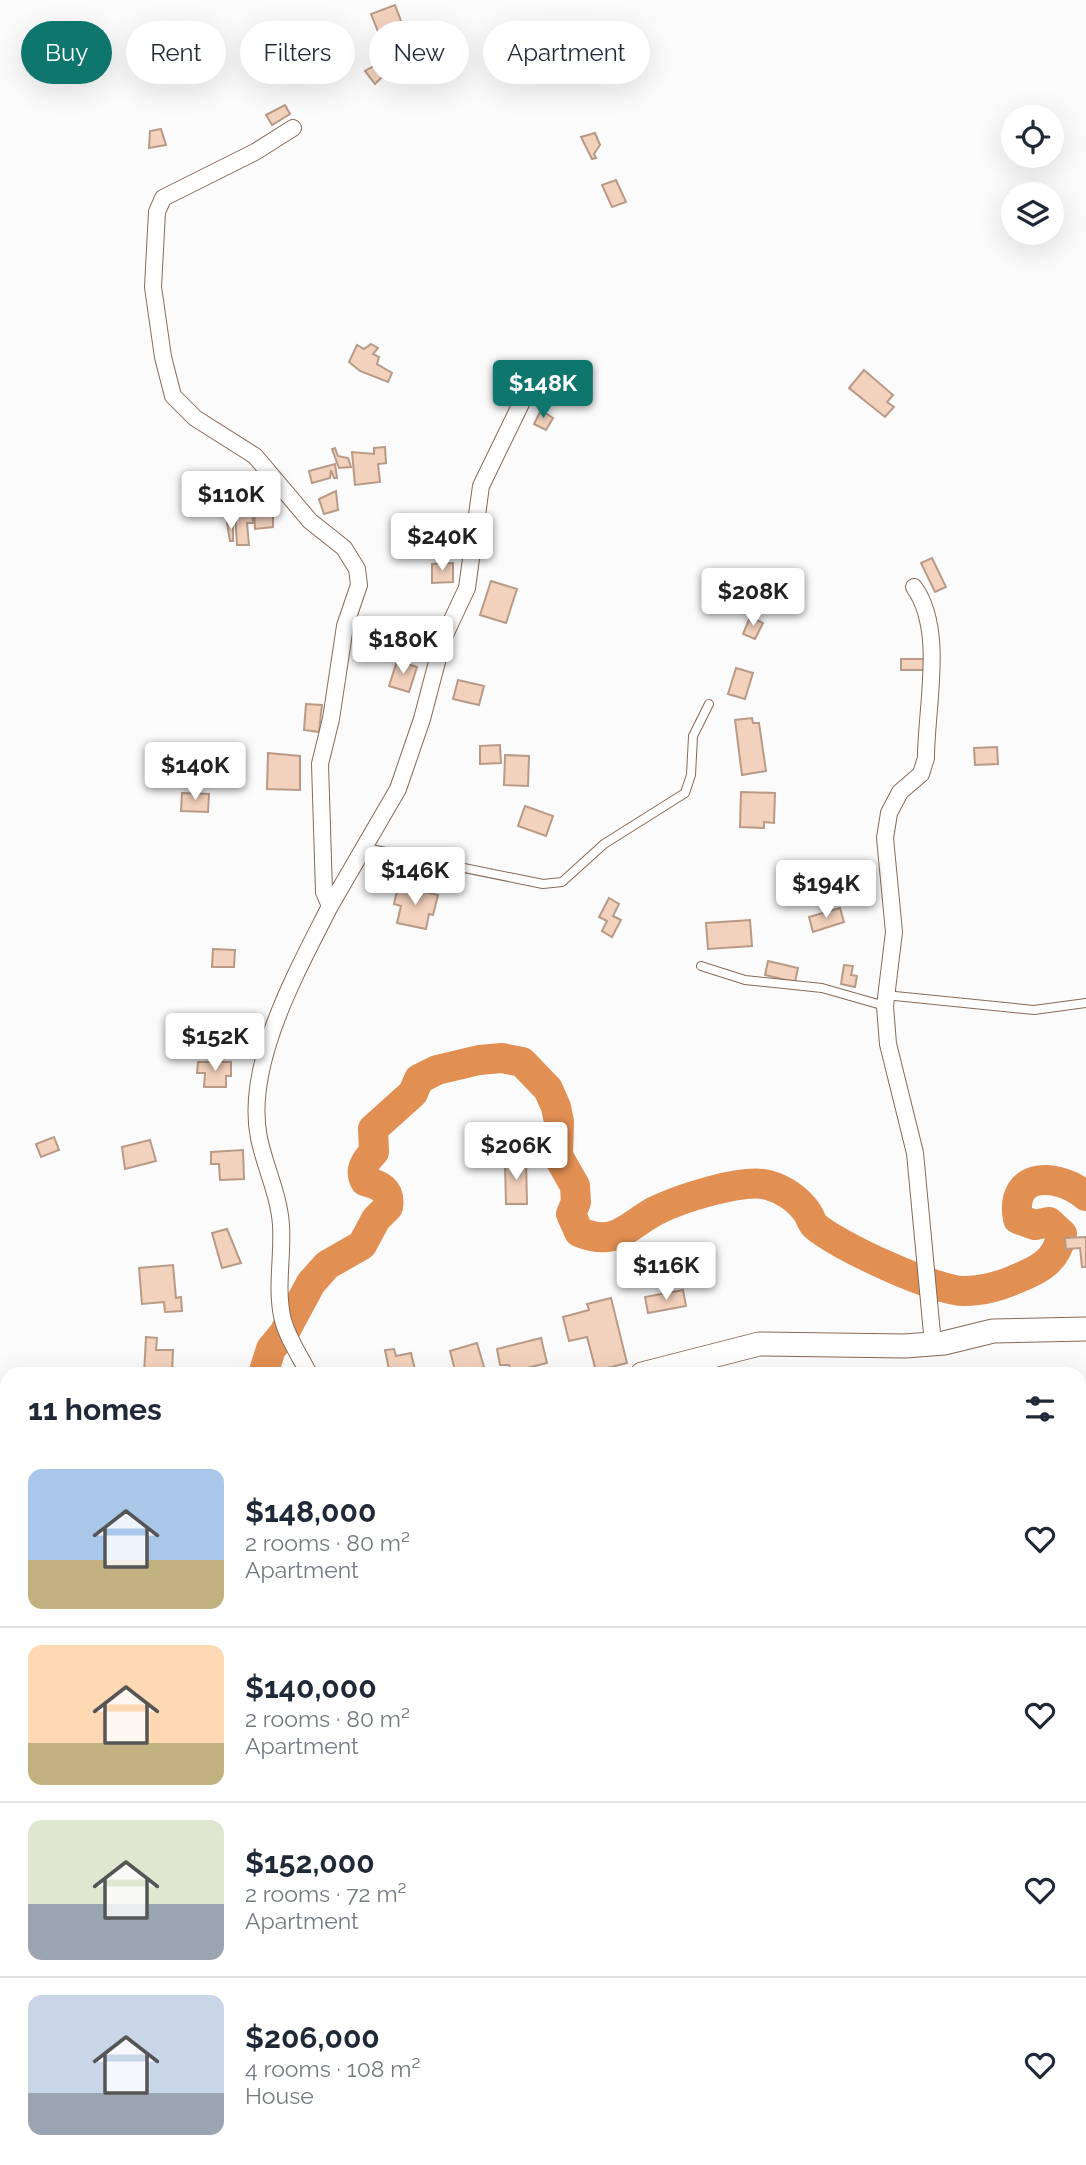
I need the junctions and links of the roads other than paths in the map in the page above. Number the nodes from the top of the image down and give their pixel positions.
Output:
1 (293, 128) dead end
2 (531, 383) dead end
3 (914, 587) dead end
4 (709, 704) dead end
5 (366, 848) junction
6 (330, 906) junction
7 (701, 966) dead end
8 (885, 1000) junction
9 (1086, 1003) edge
10 (1086, 1329) edge
11 (933, 1344) junction
12 (305, 1367) edge
13 (669, 1367) edge

1 - 6 street
2 - 5 street
3 - 8 street
4 - 5 lane
5 - 6 street
6 - 12 street
7 - 8 lane
8 - 9 lane
8 - 11 street
10 - 11 street
11 - 13 street

